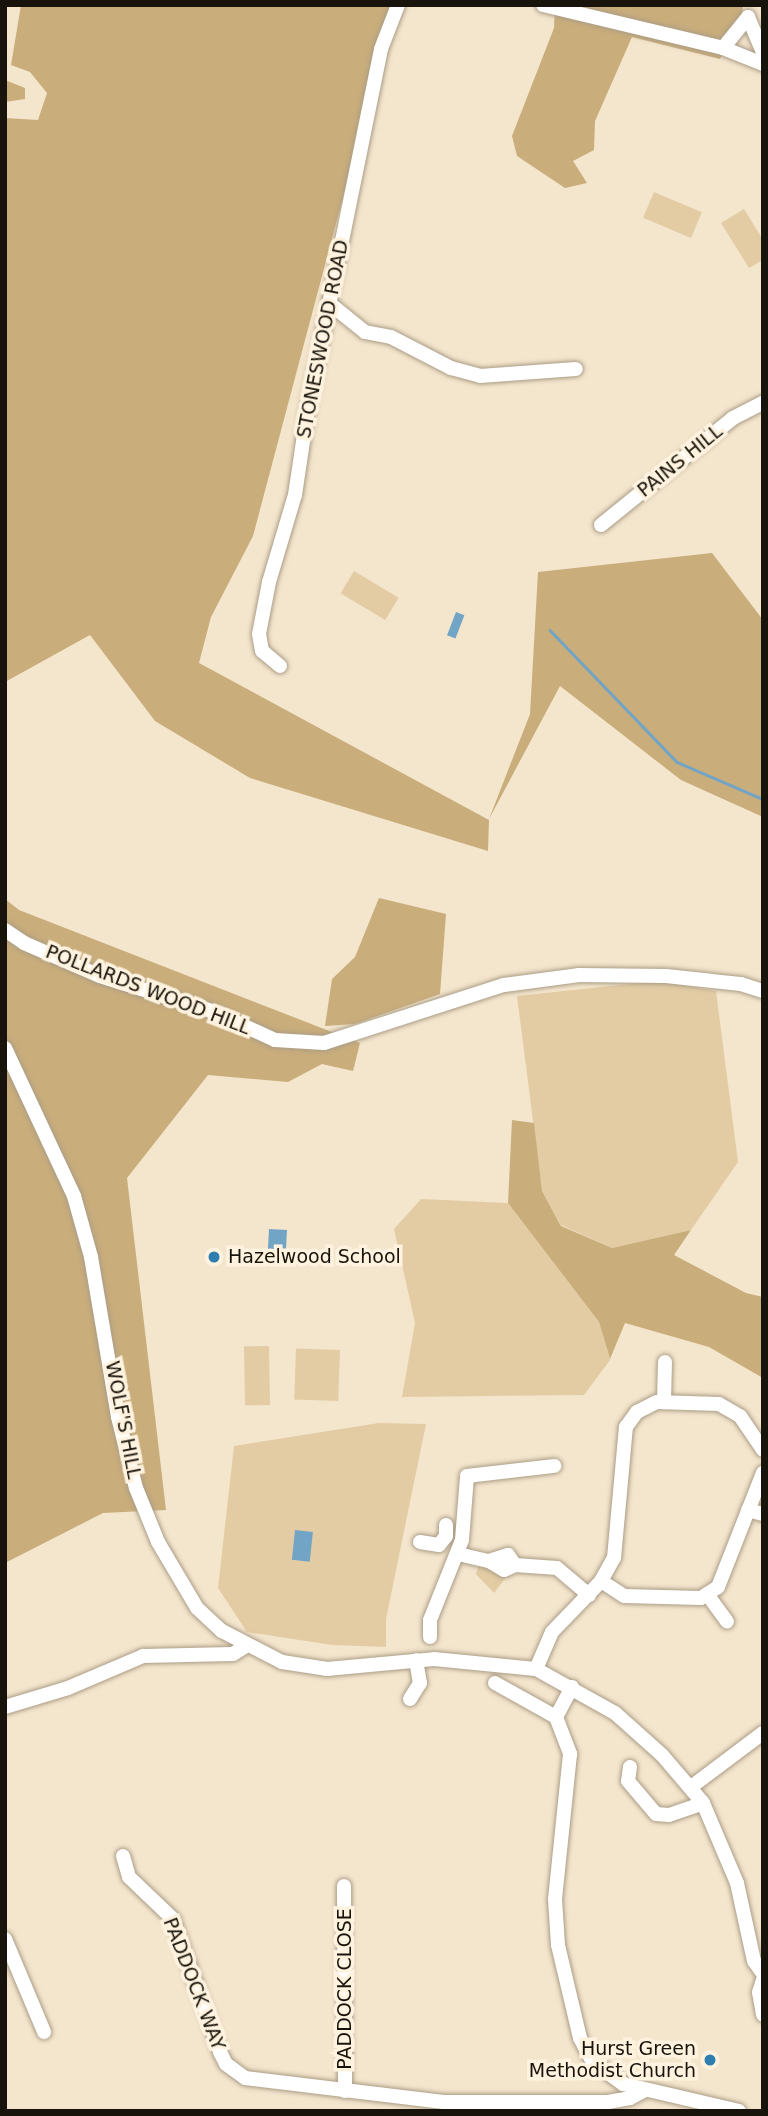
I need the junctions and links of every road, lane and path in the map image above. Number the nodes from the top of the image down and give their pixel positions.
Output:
1 (398, 5) edge
2 (543, 5) edge
3 (748, 11) edge
4 (723, 48) junction
5 (763, 52) edge
6 (763, 64) edge
7 (329, 303) junction
8 (576, 369) dead end
9 (763, 403) edge
10 (601, 525) dead end
11 (280, 666) dead end
12 (5, 930) edge
13 (763, 991) edge
14 (5, 1048) edge
15 (665, 1362) dead end
16 (664, 1402) junction
17 (759, 1433) edge
18 (763, 1450) edge
19 (554, 1466) dead end
20 (763, 1473) edge
21 (755, 1512) edge
22 (420, 1542) dead end
23 (460, 1547) junction
24 (601, 1581) junction
25 (707, 1594) junction
26 (589, 1595) junction
27 (727, 1622) dead end
28 (430, 1637) dead end
29 (246, 1646) junction
30 (416, 1660) junction
31 (536, 1669) junction
32 (495, 1683) dead end
33 (572, 1686) junction
34 (410, 1699) dead end
35 (5, 1707) edge
36 (556, 1717) junction
37 (763, 1732) edge
38 (629, 1771) dead end
39 (691, 1787) junction
40 (703, 1803) junction
41 (123, 1856) dead end
42 (344, 1886) dead end
43 (5, 1939) edge
44 (763, 1974) edge
45 (763, 1980) edge
46 (763, 2015) edge
47 (44, 2032) dead end
48 (623, 2084) junction
49 (645, 2090) junction
50 (345, 2091) junction
51 (620, 2100) junction
52 (738, 2111) edge

1 - 7 street, STONESWOOD ROAD
2 - 4 street
3 - 4 street
3 - 5 street
4 - 6 street
7 - 8 street
7 - 11 street, STONESWOOD ROAD
9 - 10 street, PAINS HILL
12 - 13 street, POLLARDS WOOD HILL
14 - 29 street, WOLF'S HILL
15 - 16 street
16 - 17 street
16 - 24 street
17 - 18 street
19 - 23 street
20 - 21 street
21 - 25 street
22 - 23 street
23 - 26 street
23 - 28 street
24 - 25 street
24 - 26 street
25 - 27 street
26 - 31 street
29 - 30 street, WOLF'S HILL
29 - 35 street
30 - 31 street, WOLF'S HILL
30 - 34 street
31 - 33 street
32 - 36 street
33 - 36 street
33 - 39 street
36 - 48 street
37 - 39 street
38 - 40 street
39 - 40 street
40 - 44 street
41 - 50 street, PADDOCK WAY
42 - 50 street, PADDOCK CLOSE
43 - 47 street
45 - 46 street
48 - 49 street
48 - 51 street
49 - 51 street, PADDOCK WAY
49 - 52 street
50 - 51 street, PADDOCK WAY

